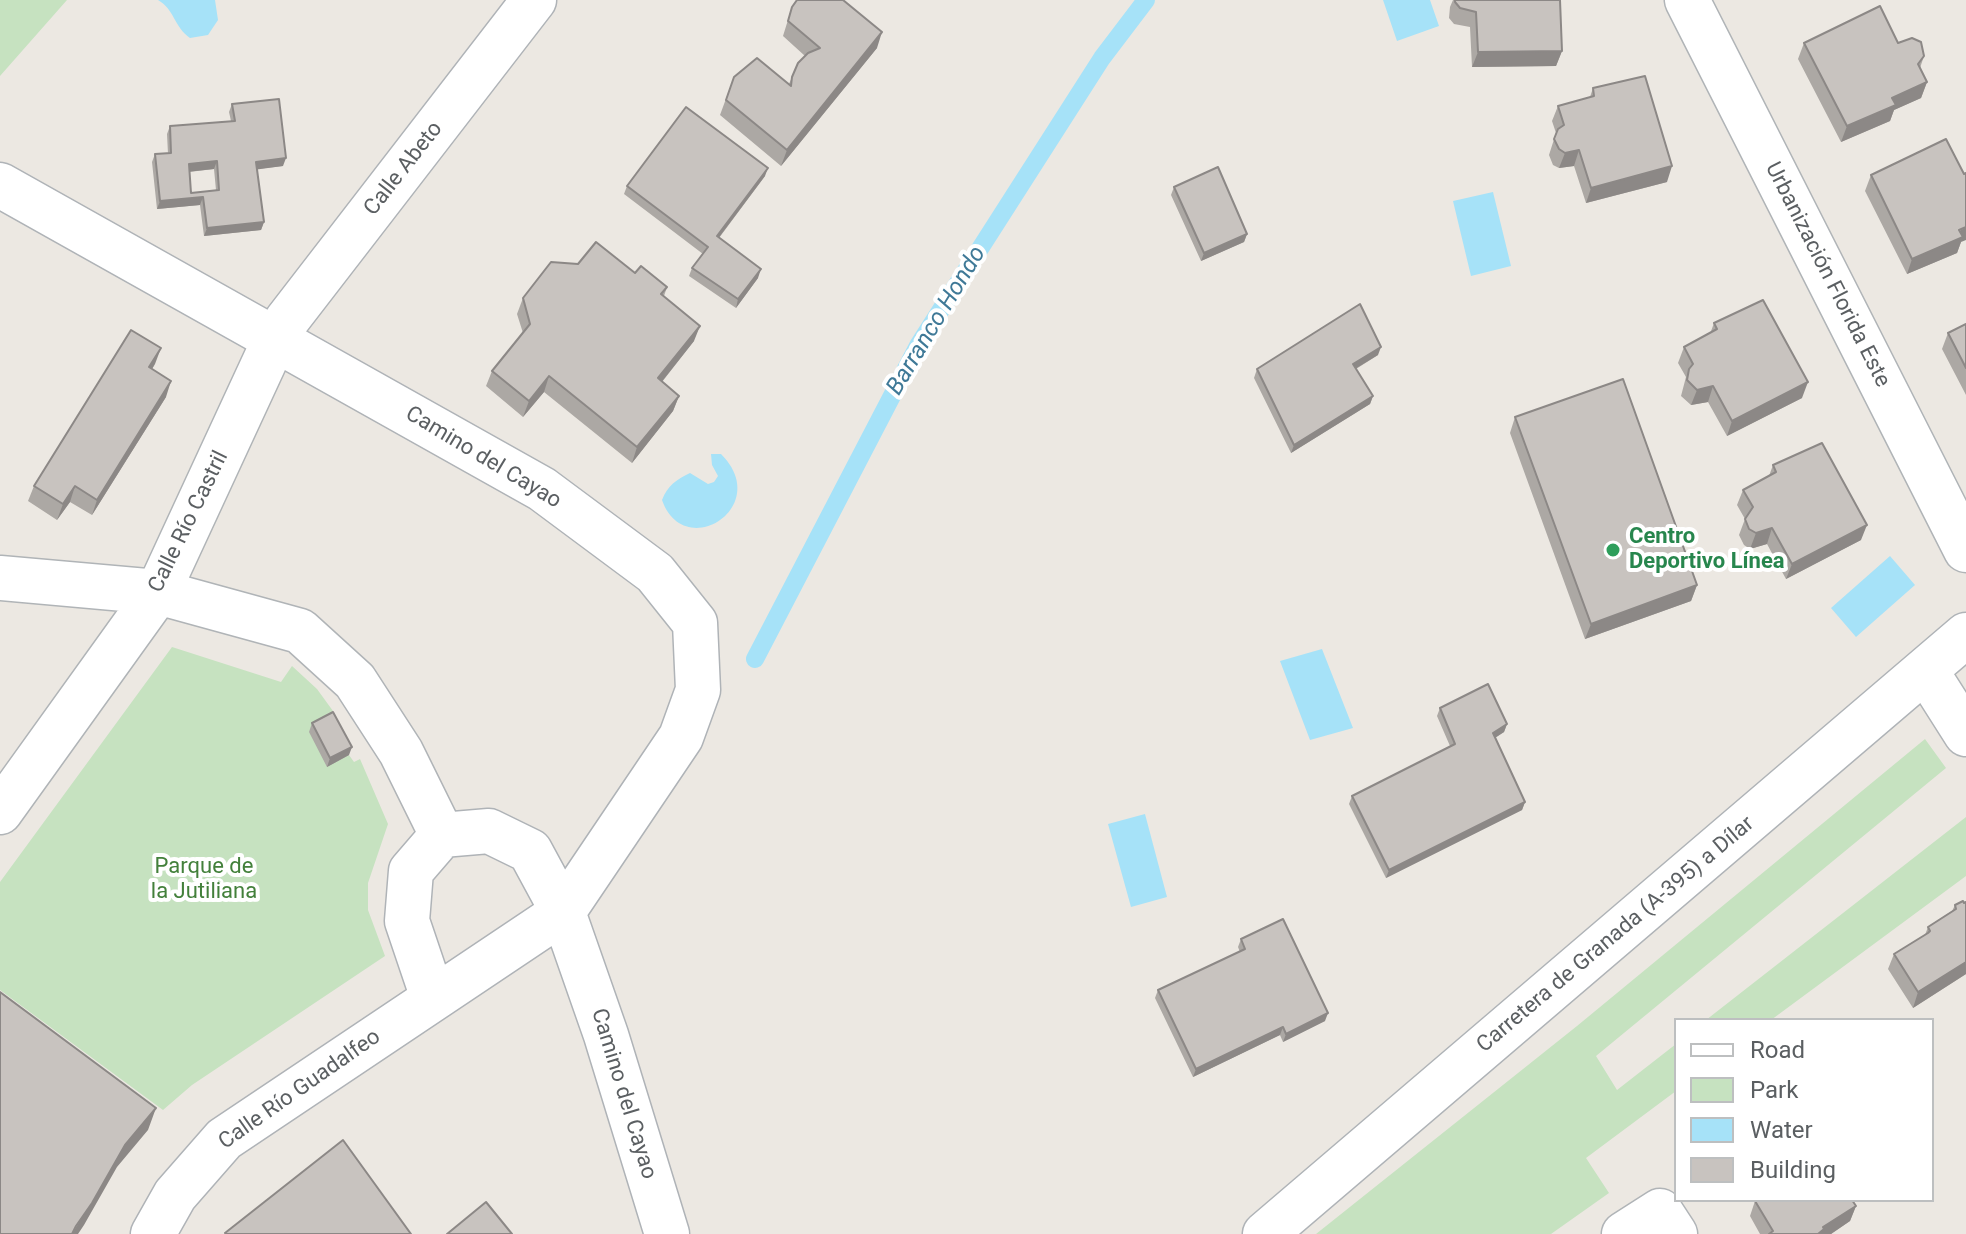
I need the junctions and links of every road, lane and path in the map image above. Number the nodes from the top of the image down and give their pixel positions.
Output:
1 (534, 0) edge
2 (1687, 0) edge
3 (0, 185) edge
4 (275, 339) junction
5 (1966, 550) edge
6 (0, 578) edge
7 (158, 592) junction
8 (1966, 635) edge
9 (1926, 671) junction
10 (1966, 734) edge
11 (0, 812) edge
12 (442, 835) junction
13 (563, 912) junction
14 (433, 998) junction
15 (153, 1234) edge
16 (667, 1234) edge
17 (1265, 1234) edge
18 (1624, 1234) edge
19 (1675, 1234) edge

1 - 4 street, Calle Abeto
2 - 5 street, Urbanización Florida Este
3 - 4 street, Camino del Cayao
4 - 7 street, Calle Río Castril
4 - 13 street, Camino del Cayao
6 - 7 street
7 - 11 street, Calle Río Castril
7 - 12 street
8 - 9 street, Carretera de Granada (A-395) a Dílar
9 - 10 street
9 - 17 street, Carretera de Granada (A-395) a Dílar
12 - 13 street
12 - 14 street
13 - 14 street, Calle Río Guadalfeo
13 - 16 street, Camino del Cayao
14 - 15 street, Calle Río Guadalfeo
18 - 19 street

